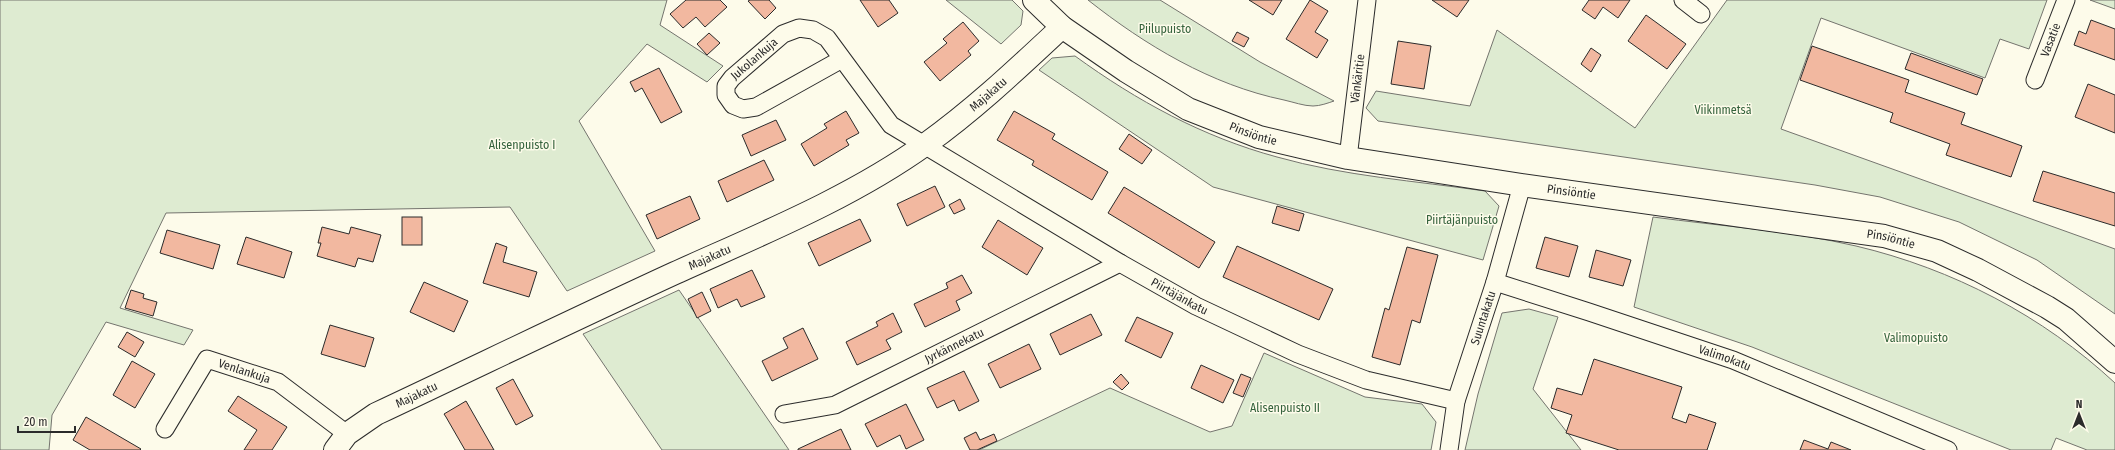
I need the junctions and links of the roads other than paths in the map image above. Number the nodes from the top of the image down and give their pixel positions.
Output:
1 (1034, 0) edge
2 (1367, 0) edge
3 (1683, 0) edge
4 (2066, 0) edge
5 (1701, 14) dead end
6 (1062, 27) junction
7 (842, 59) junction
8 (2036, 80) dead end
9 (925, 145) junction
10 (1348, 158) junction
11 (1522, 186) junction
12 (1120, 263) junction
13 (1494, 282) junction
14 (2115, 362) edge
15 (1456, 401) junction
16 (784, 414) dead end
17 (165, 429) dead end
18 (341, 442) edge
19 (1449, 450) edge
20 (1948, 450) edge

1 - 6 street, Pinsiöntie
2 - 10 street, Vänkäritie
3 - 5 street
4 - 8 street, Vasatie
6 - 9 street, Majakatu
6 - 10 street, Pinsiöntie
7 - 7 street, Jukolankuja
7 - 9 street, Jukolankuja
9 - 12 street, Piirtäjänkatu
9 - 18 street, Majakatu
10 - 11 street, Pinsiöntie
11 - 13 street, Suuntakatu
11 - 14 street, Pinsiöntie
12 - 15 street, Piirtäjänkatu
12 - 16 street, Jyrkännekatu
13 - 15 street, Suuntakatu
13 - 20 street, Valimokatu
15 - 19 street, Suuntakatu
17 - 18 street, Venlankuja

